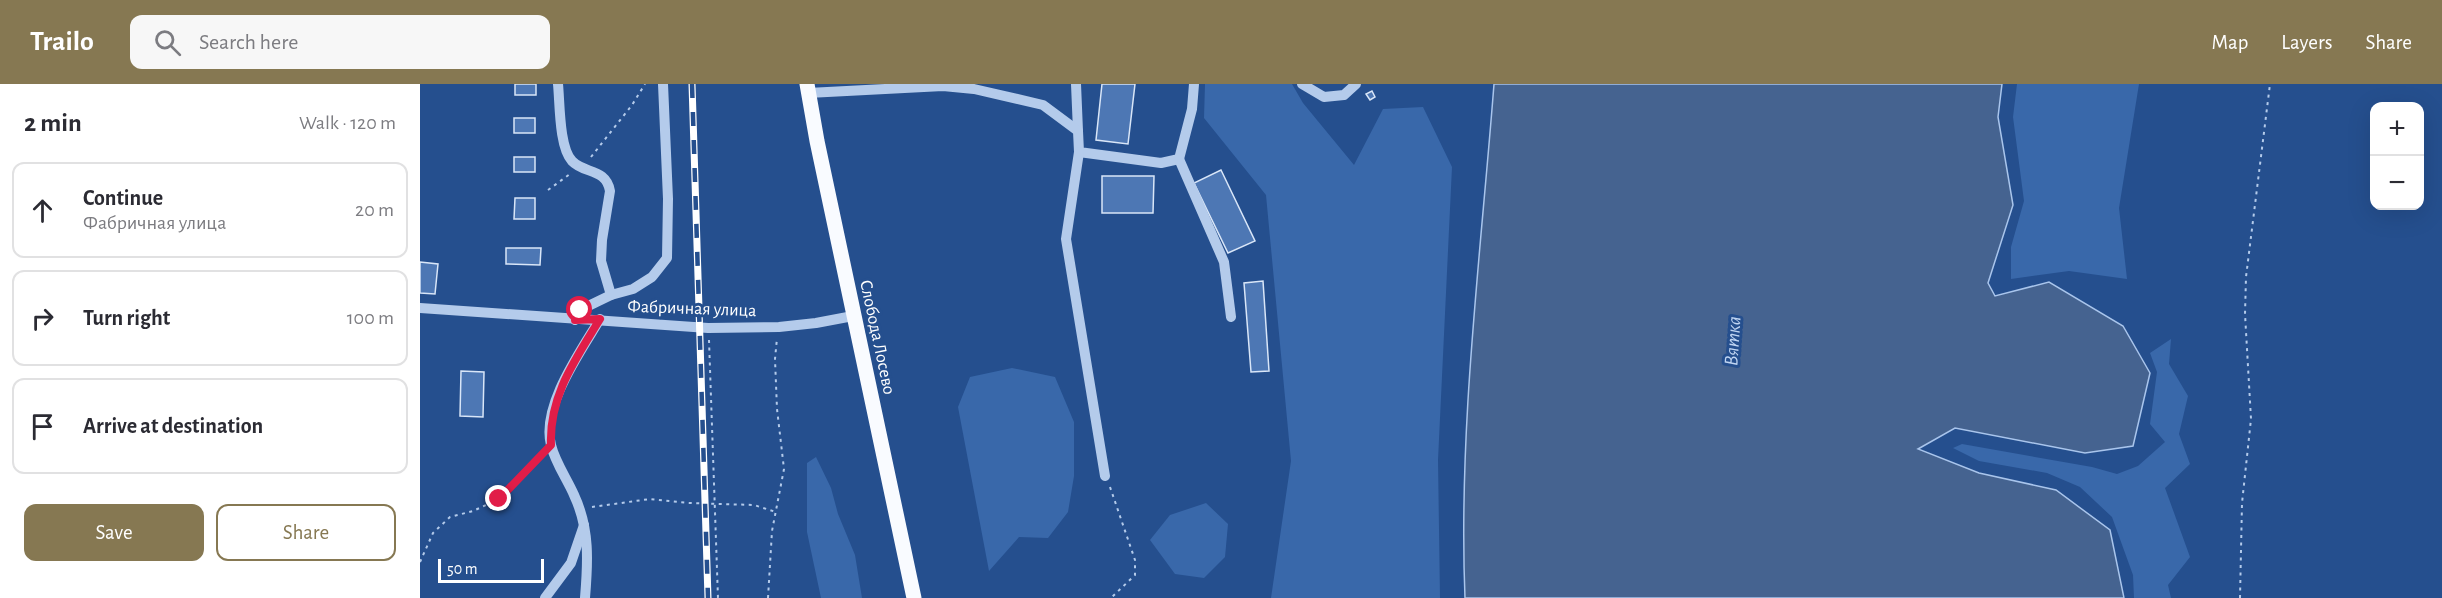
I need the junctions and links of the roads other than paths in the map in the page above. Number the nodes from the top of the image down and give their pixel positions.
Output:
1 (558, 84) edge
2 (663, 84) edge
3 (1076, 84) edge
4 (1194, 84) edge
5 (1302, 84) edge
6 (1356, 84) edge
7 (886, 86) edge
8 (910, 86) edge
9 (975, 86) edge
10 (808, 89) edge
11 (1078, 131) junction
12 (1079, 152) junction
13 (1179, 159) junction
14 (611, 296) junction
15 (420, 308) edge
16 (854, 316) junction
17 (1231, 316) dead end
18 (600, 319) junction
19 (575, 320) junction
20 (1105, 476) road end
21 (584, 524) junction
22 (545, 598) edge
23 (585, 598) edge
24 (914, 598) edge

1 - 14 street
2 - 14 street
3 - 11 street
4 - 13 street
5 - 6 street
7 - 8 street
7 - 10 street
8 - 9 street
9 - 11 street
10 - 16 main road, Слобода Лосево
11 - 12 street
12 - 13 street
12 - 20 street
13 - 17 street
14 - 19 street
15 - 19 street, Фабричная улица
16 - 18 street, Фабричная улица
16 - 24 main road, Слобода Лосево
18 - 19 street, Фабричная улица
18 - 21 street
21 - 22 street
21 - 23 street

